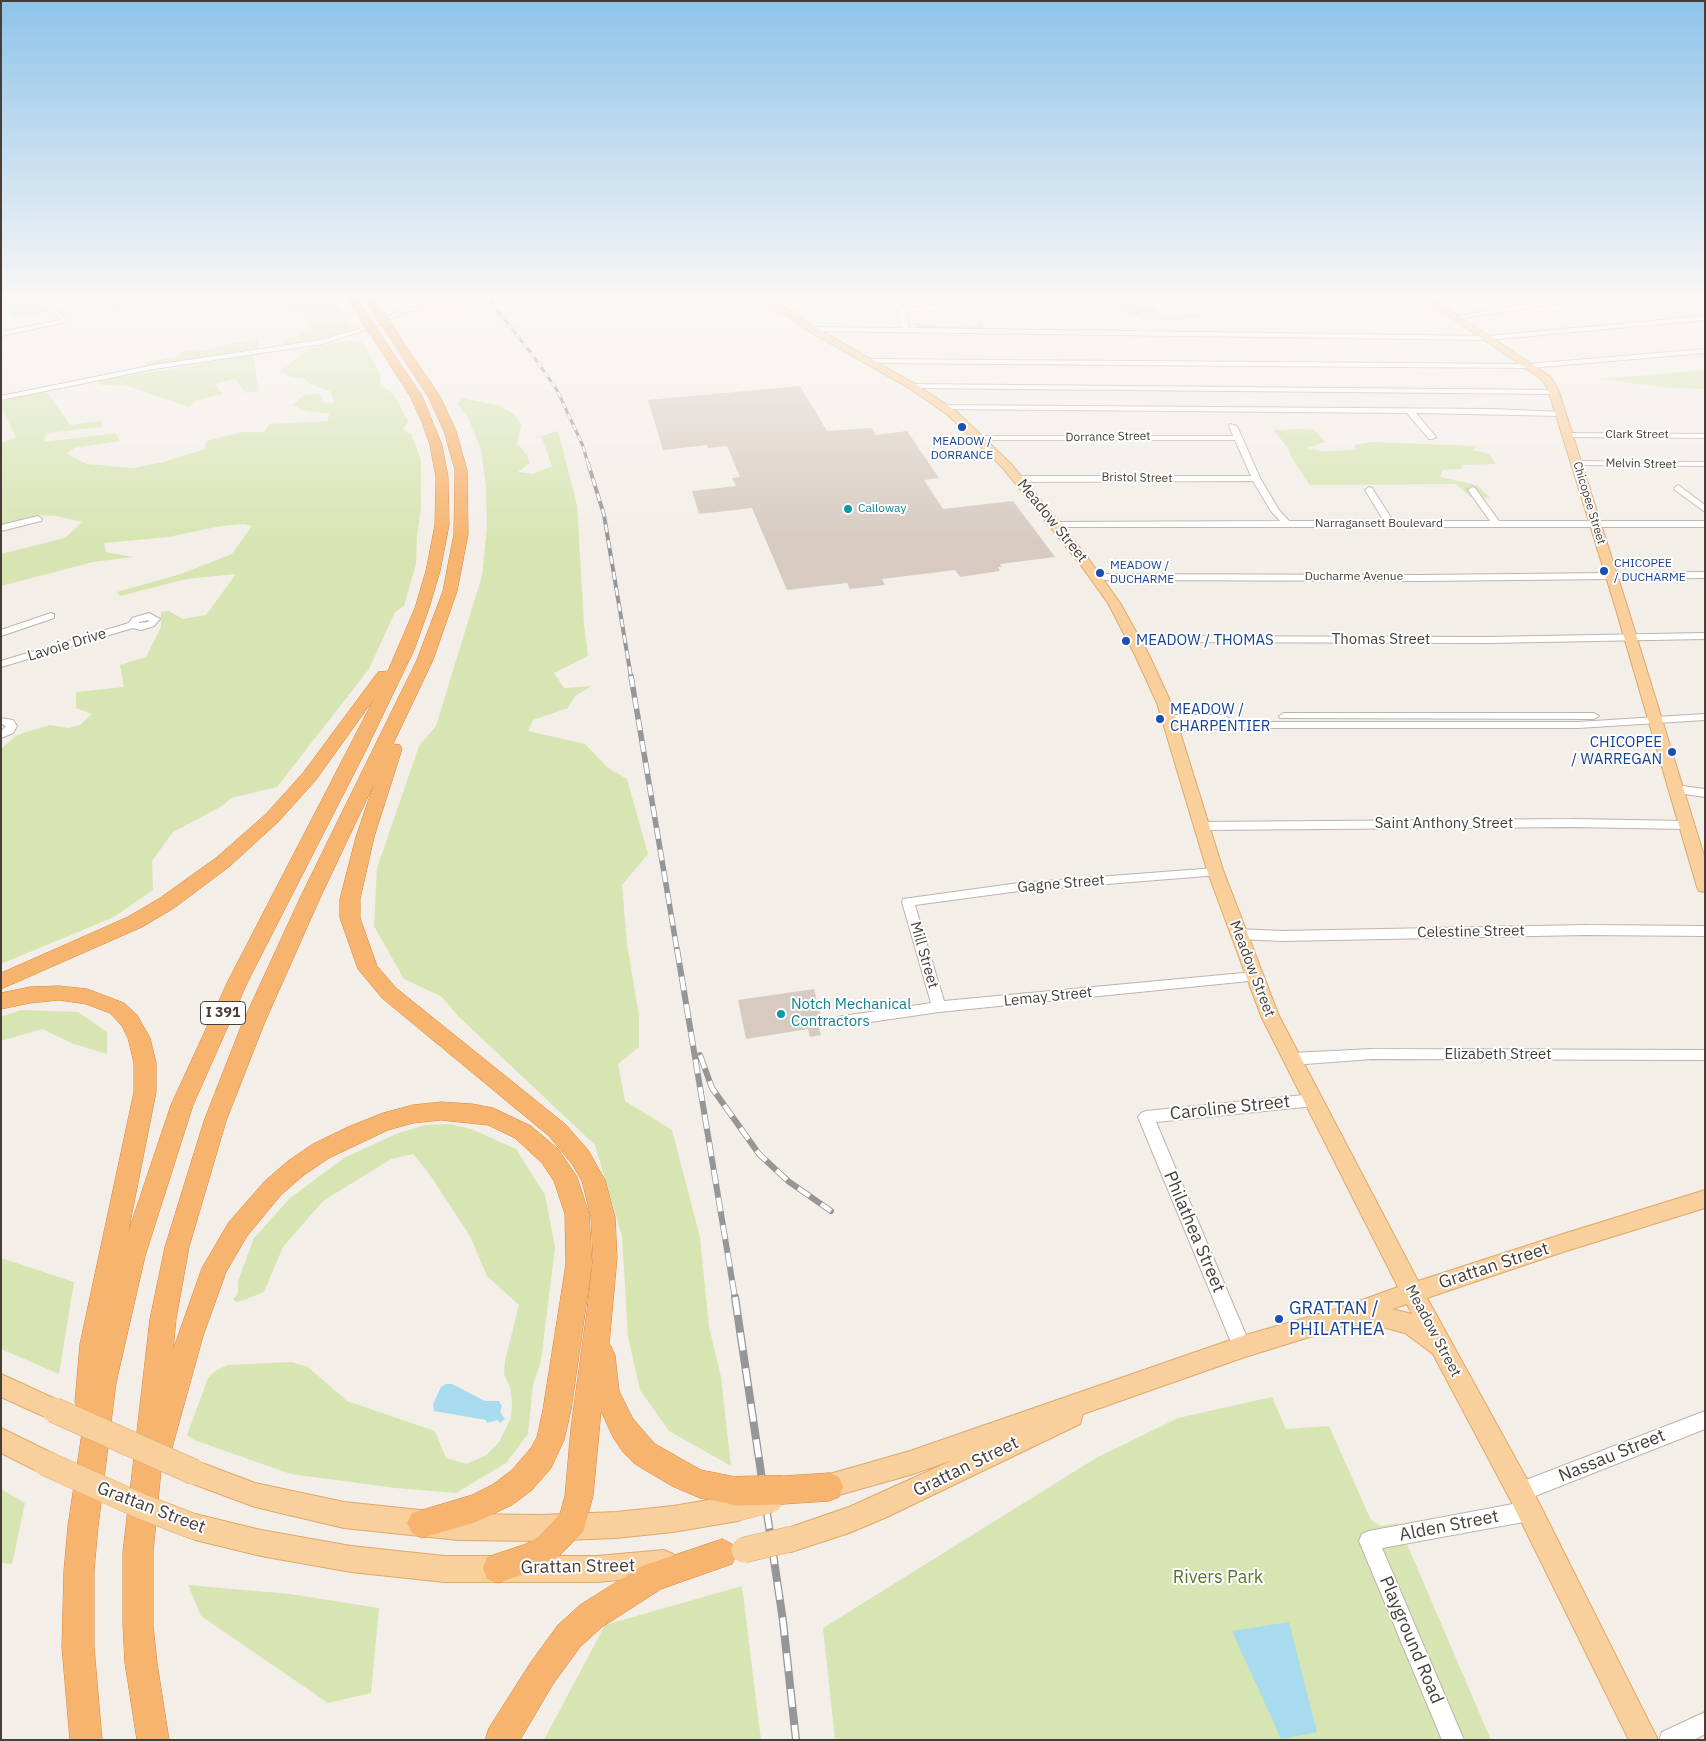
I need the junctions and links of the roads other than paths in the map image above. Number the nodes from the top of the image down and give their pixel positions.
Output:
1 (101, 377) edge
2 (406, 377) edge
3 (421, 377) edge
4 (897, 377) edge
5 (1545, 377) edge
6 (912, 386) junction
7 (1554, 392) junction
8 (1, 398) edge
9 (942, 407) junction
10 (1410, 411) junction
11 (1562, 414) junction
12 (1233, 426) dead end
13 (1432, 436) dead end
14 (1568, 436) junction
15 (1705, 436) edge
16 (979, 438) junction
17 (1237, 438) junction
18 (1577, 463) junction
19 (1705, 464) edge
20 (1018, 478) junction
21 (1256, 478) junction
22 (1678, 488) dead end
23 (1369, 490) dead end
24 (1472, 490) dead end
25 (1705, 510) edge
26 (38, 519) dead end
27 (1053, 524) junction
28 (1287, 524) junction
29 (1390, 524) junction
30 (1496, 524) junction
31 (1596, 524) junction
32 (1705, 524) edge
33 (1, 528) edge
34 (1611, 575) junction
35 (1705, 575) edge
36 (1096, 577) junction
37 (51, 616) dead end
38 (133, 625) dead end
39 (1, 633) edge
40 (412, 635) junction
41 (1705, 636) edge
42 (1630, 638) junction
43 (1134, 639) junction
44 (1, 664) edge
45 (414, 684) junction
46 (1705, 717) edge
47 (1654, 719) junction
48 (1, 721) edge
49 (1171, 724) junction
50 (1, 735) edge
51 (1675, 789) junction
52 (1705, 793) edge
53 (1686, 825) junction
54 (1202, 826) junction
55 (1215, 872) junction
56 (1705, 888) edge
57 (908, 902) joint
58 (1705, 931) edge
59 (1238, 934) junction
60 (1254, 977) junction
61 (1, 982) edge
62 (1, 1001) edge
63 (939, 1008) junction
64 (843, 1021) dead end
65 (1705, 1055) edge
66 (1292, 1059) junction
67 (1314, 1100) junction
68 (1146, 1117) joint
69 (1705, 1199) edge
70 (1412, 1292) junction
71 (600, 1311) junction
72 (1343, 1317) junction
73 (1242, 1347) junction
74 (1443, 1349) junction
75 (1142, 1382) junction
76 (1, 1385) edge
77 (54, 1410) joint
78 (1705, 1420) edge
79 (1, 1440) edge
80 (45, 1463) joint
81 (829, 1486) joint
82 (737, 1499) junction
83 (1524, 1502) junction
84 (422, 1523) junction
85 (83, 1526) junction
86 (195, 1527) joint
87 (570, 1527) junction
88 (1369, 1541) joint
89 (138, 1552) junction
90 (733, 1552) junction
91 (498, 1568) junction
92 (1705, 1723) edge
93 (86, 1740) edge
94 (153, 1740) edge
95 (501, 1740) edge
96 (1453, 1740) edge
97 (1644, 1740) edge
98 (1670, 1740) edge

1 - 8 street, bridge
2 - 40 highway, I 391
3 - 45 highway, I 391
4 - 6 main road, Meadow Street
5 - 7 main road, Chicopee Street
6 - 7 street
6 - 9 main road, Meadow Street
7 - 11 main road, Chicopee Street
9 - 10 street
9 - 16 main road, Meadow Street
10 - 11 street
10 - 13 street
11 - 14 main road, Chicopee Street
12 - 17 street
14 - 15 street, Clark Street
14 - 18 main road, Chicopee Street
16 - 17 street, Dorrance Street
16 - 20 main road, Meadow Street
17 - 21 street
18 - 19 street, Melvin Street
18 - 31 main road, Chicopee Street
20 - 21 street, Bristol Street
20 - 27 main road, Meadow Street
21 - 28 street
22 - 25 street
23 - 29 street
24 - 30 street
26 - 33 street
27 - 28 street, Narragansett Boulevard
27 - 36 main road, Meadow Street
28 - 29 street, Narragansett Boulevard
29 - 30 street, Narragansett Boulevard
30 - 31 street, Narragansett Boulevard
31 - 32 street, Narragansett Boulevard
31 - 34 main road, Chicopee Street
34 - 35 street, Ducharme Avenue
34 - 36 street, Ducharme Avenue
34 - 42 main road, Chicopee Street
36 - 43 main road, Meadow Street
37 - 39 street
38 - 44 street, Lavoie Drive
40 - 61 highway
40 - 85 highway, I 391
41 - 42 street, Thomas Street
42 - 43 street, Thomas Street
42 - 47 main road, Chicopee Street
43 - 49 main road, Meadow Street
45 - 71 highway
45 - 89 highway, I 391
46 - 47 street
47 - 49 street
47 - 51 main road, Chicopee Street
48 - 50 street
49 - 54 main road, Meadow Street
51 - 52 street
51 - 53 main road, Chicopee Street
53 - 54 street, Saint Anthony Street
53 - 56 main road, Chicopee Street
54 - 55 main road, Meadow Street
55 - 57 street, Gagne Street
55 - 59 main road, Meadow Street
57 - 63 street, Mill Street
58 - 59 street, Celestine Street
59 - 60 main road, Meadow Street
60 - 63 street, Lemay Street
60 - 66 main road, Meadow Street
62 - 85 highway
63 - 64 street, Lemay Street
65 - 66 street, Elizabeth Street
66 - 67 main road, Meadow Street
67 - 68 street, Caroline Street
67 - 70 main road, Meadow Street
68 - 73 street, Philathea Street
69 - 70 main road, Grattan Street
70 - 72 main road, Grattan Street
70 - 74 main road, Meadow Street
71 - 82 highway
71 - 87 highway
72 - 73 main road, Grattan Street
72 - 74 main road
73 - 75 main road, Grattan Street
74 - 83 main road, Meadow Street
75 - 81 main road, Grattan Street
75 - 90 main road, Grattan Street, bridge
76 - 77 main road
77 - 84 main road, bridge
78 - 83 street, Nassau Street
79 - 80 main road, Grattan Street
80 - 86 main road, Grattan Street, bridge
81 - 82 highway, bridge
82 - 87 main road
83 - 88 street, Alden Street
83 - 97 main road, Meadow Street
84 - 87 main road
84 - 89 highway
85 - 93 highway, I 391
86 - 91 main road, Grattan Street
87 - 91 highway
88 - 96 street, Playground Road
89 - 94 highway, I 391
90 - 91 main road, Grattan Street
90 - 95 highway
92 - 98 street

